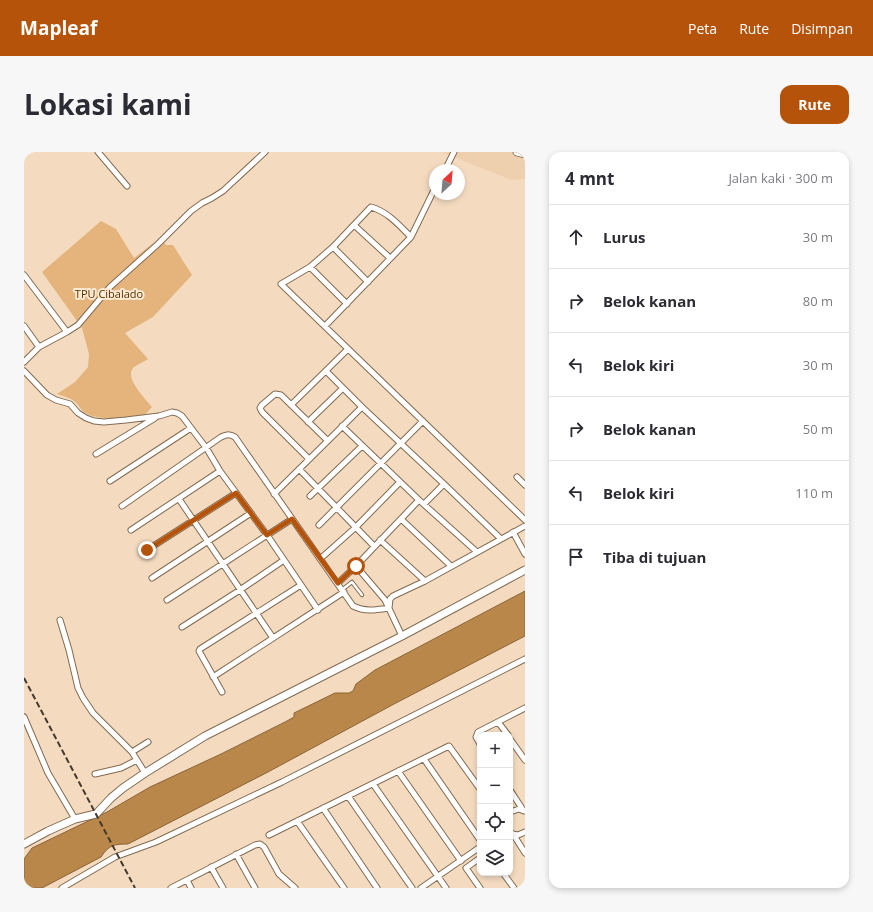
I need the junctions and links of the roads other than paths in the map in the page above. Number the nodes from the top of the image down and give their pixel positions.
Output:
1 (98, 152) edge
2 (265, 152) edge
3 (454, 152) edge
4 (517, 152) edge
5 (525, 154) edge
6 (448, 164) edge
7 (126, 186) dead end
8 (429, 200) edge
9 (354, 224) junction
10 (411, 237) junction
11 (333, 247) junction
12 (390, 258) junction
13 (310, 266) junction
14 (24, 275) edge
15 (368, 282) junction
16 (347, 304) junction
17 (24, 326) edge
18 (325, 326) junction
19 (67, 332) junction
20 (39, 347) junction
21 (348, 349) junction
22 (24, 362) edge
23 (24, 371) edge
24 (326, 372) junction
25 (343, 388) junction
26 (291, 405) junction
27 (362, 407) junction
28 (159, 416) junction
29 (423, 421) junction
30 (308, 422) junction
31 (342, 426) junction
32 (191, 428) junction
33 (327, 440) junction
34 (401, 443) junction
35 (362, 446) junction
36 (206, 448) junction
37 (96, 454) dead end
38 (309, 459) junction
39 (381, 464) junction
40 (299, 468) junction
41 (220, 471) junction
42 (517, 477) dead end
43 (110, 481) dead end
44 (400, 482) junction
45 (444, 484) junction
46 (525, 485) edge
47 (318, 488) junction
48 (236, 493) junction
49 (274, 494) junction
50 (310, 496) dead end
51 (179, 499) junction
52 (419, 500) junction
53 (424, 504) junction
54 (122, 506) dead end
55 (337, 508) junction
56 (251, 513) junction
57 (292, 519) junction
58 (401, 519) junction
59 (525, 520) edge
60 (193, 521) junction
61 (319, 525) dead end
62 (525, 526) edge
63 (356, 528) junction
64 (131, 530) dead end
65 (513, 532) junction
66 (267, 535) junction
67 (502, 538) junction
68 (380, 540) junction
69 (207, 542) junction
70 (374, 546) junction
71 (147, 550) dead end
72 (477, 552) junction
73 (525, 554) edge
74 (320, 559) junction
75 (284, 560) junction
76 (223, 564) junction
77 (356, 566) junction
78 (451, 566) junction
79 (525, 570) edge
80 (152, 578) dead end
81 (425, 581) junction
82 (338, 583) junction
83 (301, 585) junction
84 (240, 590) junction
85 (343, 590) junction
86 (362, 595) dead end
87 (167, 600) dead end
88 (389, 608) junction
89 (318, 610) junction
90 (256, 613) junction
91 (60, 620) dead end
92 (182, 627) dead end
93 (402, 636) junction
94 (273, 638) junction
95 (525, 659) edge
96 (213, 676) junction
97 (222, 692) dead end
98 (525, 709) edge
99 (24, 717) edge
100 (498, 722) junction
101 (478, 732) edge
102 (506, 732) edge
103 (148, 742) dead end
104 (513, 742) edge
105 (132, 752) junction
106 (424, 758) junction
107 (137, 760) junction
108 (525, 760) edge
109 (398, 771) junction
110 (145, 773) junction
111 (95, 774) dead end
112 (373, 784) junction
113 (477, 784) edge
114 (513, 794) edge
115 (348, 796) junction
116 (323, 808) junction
117 (513, 810) edge
118 (524, 811) edge
119 (75, 819) junction
120 (298, 821) junction
121 (525, 832) edge
122 (269, 834) dead end
123 (513, 834) edge
124 (477, 836) edge
125 (513, 836) edge
126 (24, 844) edge
127 (477, 849) edge
128 (525, 853) edge
129 (236, 854) junction
130 (477, 860) edge
131 (461, 861) junction
132 (211, 867) junction
133 (438, 876) junction
134 (505, 876) edge
135 (187, 880) junction
136 (62, 888) edge
137 (171, 888) edge
138 (191, 888) edge
139 (223, 888) edge
140 (255, 888) edge
141 (296, 888) edge
142 (344, 888) edge
143 (377, 888) edge
144 (412, 888) edge
145 (421, 888) edge
146 (446, 888) edge
147 (480, 888) edge
148 (514, 888) edge

1 - 7 street
2 - 19 street
3 - 6 street
4 - 5 street
8 - 10 street
9 - 10 street
9 - 11 street
9 - 12 street
10 - 12 street
11 - 13 street
11 - 15 street
12 - 15 street
13 - 16 street
13 - 18 street
14 - 19 street
15 - 16 street
16 - 18 street
17 - 20 street
18 - 21 street
19 - 20 street
20 - 22 street
21 - 24 street
21 - 29 street
23 - 28 street
24 - 25 street
24 - 26 street
25 - 27 street
25 - 30 street
26 - 30 street
26 - 38 street
27 - 31 street
27 - 34 street
28 - 32 street
28 - 37 street
29 - 34 street
29 - 59 street
30 - 33 street
31 - 33 street
31 - 35 street
32 - 36 street
32 - 43 street
33 - 38 street
34 - 39 street
34 - 45 street
35 - 39 street
35 - 47 street
36 - 41 street
36 - 49 street
36 - 54 street
38 - 40 street
39 - 44 street
39 - 55 street
40 - 47 street
40 - 49 street
41 - 48 street
41 - 51 street
42 - 46 street
44 - 52 street
44 - 63 street
45 - 53 street
45 - 67 street
47 - 50 street
47 - 55 street
48 - 56 street
48 - 60 street
49 - 57 street
51 - 60 street
51 - 64 street
52 - 53 street
52 - 58 street
53 - 72 street
55 - 61 street
55 - 63 street
56 - 66 street
56 - 69 street
57 - 66 street
57 - 74 street
58 - 68 street
58 - 78 street
60 - 69 street
60 - 71 street
62 - 65 street
63 - 70 street
63 - 74 street
65 - 67 street
65 - 73 street
66 - 75 street
66 - 76 street
67 - 72 street
68 - 70 street
68 - 81 street
69 - 76 street
69 - 80 street
70 - 77 street
72 - 78 street
74 - 82 street
75 - 83 street
75 - 84 street
76 - 84 street
76 - 87 street
77 - 82 street
77 - 88 street
78 - 81 street
79 - 93 street
81 - 88 street
82 - 85 street
83 - 89 street
83 - 90 street
84 - 90 street
84 - 92 street
85 - 86 lane
85 - 88 street
85 - 89 street
88 - 93 street
89 - 94 street
90 - 94 street
90 - 96 street
91 - 105 street
93 - 110 street
94 - 96 street
95 - 136 street
96 - 97 street
98 - 100 street
99 - 119 street
100 - 101 street
100 - 102 street
103 - 105 street
104 - 108 street
105 - 107 street
106 - 109 street
106 - 113 street
106 - 124 street
107 - 110 street
107 - 111 street
109 - 112 street
109 - 131 street
110 - 119 street
112 - 115 street
112 - 133 street
114 - 118 street
115 - 116 street
115 - 144 street
116 - 120 street
116 - 143 street
117 - 118 street
119 - 126 street
120 - 122 street
120 - 142 street
121 - 123 street
125 - 128 street
127 - 131 street
129 - 132 street
129 - 140 street
129 - 141 street
130 - 147 street
131 - 133 street
132 - 135 street
132 - 139 street
133 - 145 street
133 - 146 street
134 - 148 street
135 - 137 street
135 - 138 street

